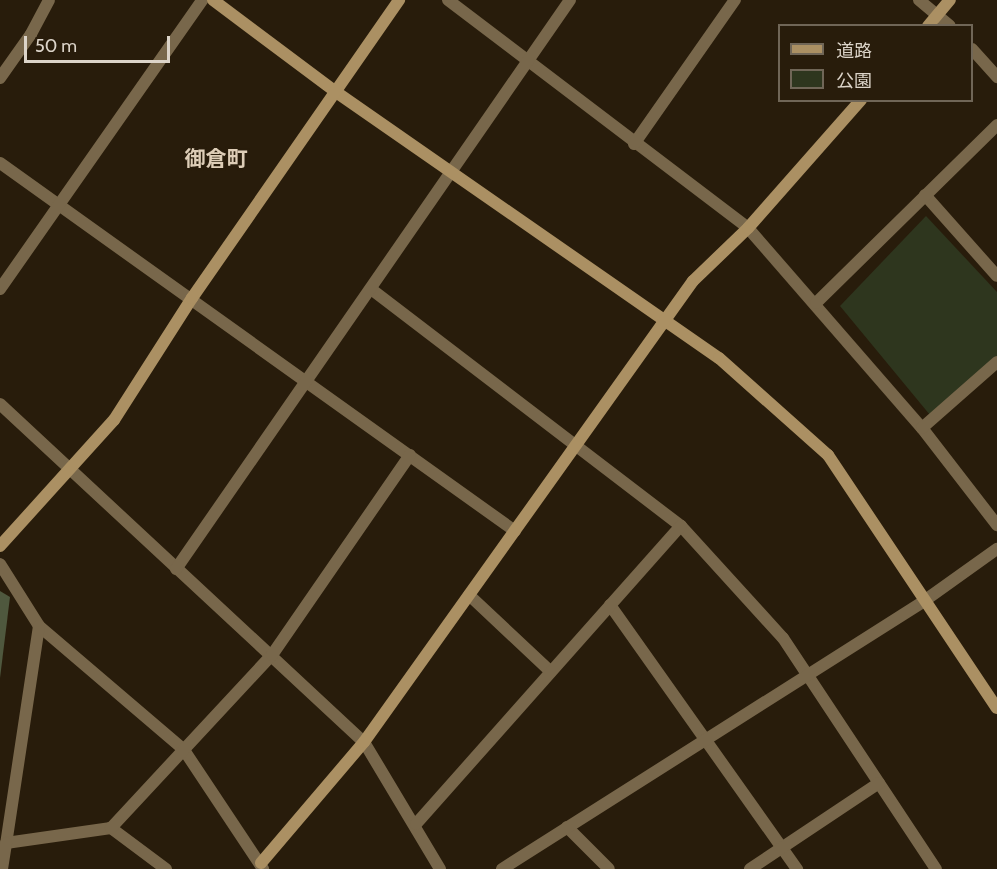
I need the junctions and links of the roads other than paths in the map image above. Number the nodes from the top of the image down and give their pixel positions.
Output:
1 (49, 0) edge
2 (202, 0) edge
3 (213, 0) edge
4 (399, 0) edge
5 (448, 0) edge
6 (570, 0) edge
7 (735, 0) edge
8 (919, 0) edge
9 (950, 0) edge
10 (939, 13) junction
11 (930, 24) edge
12 (948, 24) edge
13 (973, 50) edge
14 (527, 62) junction
15 (997, 77) edge
16 (0, 78) edge
17 (336, 92) junction
18 (859, 102) edge
19 (997, 125) edge
20 (634, 144) junction
21 (0, 163) edge
22 (451, 172) junction
23 (925, 195) junction
24 (58, 206) junction
25 (748, 228) junction
26 (997, 276) edge
27 (0, 289) edge
28 (371, 289) junction
29 (192, 298) junction
30 (816, 303) junction
31 (664, 320) junction
32 (997, 362) edge
33 (307, 381) junction
34 (0, 404) edge
35 (922, 428) junction
36 (576, 444) junction
37 (410, 455) junction
38 (69, 471) junction
39 (997, 525) edge
40 (681, 526) junction
41 (515, 531) junction
42 (0, 546) edge
43 (997, 549) edge
44 (0, 564) edge
45 (176, 569) junction
46 (469, 595) junction
47 (924, 601) junction
48 (610, 605) junction
49 (39, 626) junction
50 (272, 655) junction
51 (551, 672) junction
52 (807, 675) junction
53 (997, 708) edge
54 (705, 740) junction
55 (364, 742) junction
56 (184, 750) junction
57 (879, 783) junction
58 (416, 824) junction
59 (567, 827) junction
60 (111, 828) junction
61 (6, 843) junction
62 (782, 848) junction
63 (259, 867) edge
64 (2, 869) edge
65 (166, 869) edge
66 (440, 869) edge
67 (502, 869) edge
68 (609, 869) edge
69 (750, 869) edge
70 (797, 869) edge
71 (936, 869) edge

1 - 16 street
2 - 24 street
3 - 17 street
4 - 17 street
5 - 14 street
6 - 14 street
7 - 20 street
8 - 10 street
9 - 10 street
10 - 11 street
10 - 12 street
13 - 15 street
14 - 20 street
14 - 22 street
17 - 22 street
17 - 29 street
18 - 25 street
19 - 23 street
20 - 25 street
21 - 24 street
22 - 28 street
22 - 31 street
23 - 26 street
23 - 30 street
24 - 27 street
24 - 29 street
25 - 30 street
25 - 31 street
28 - 33 street
28 - 36 street
29 - 33 street
29 - 38 street
30 - 35 street
31 - 36 street
31 - 47 street
32 - 35 street
33 - 37 street
33 - 45 street
34 - 38 street
35 - 39 street
36 - 40 street
36 - 41 street
37 - 41 street
37 - 50 street
38 - 42 street
38 - 45 street
40 - 48 street
40 - 52 street
41 - 46 street
43 - 47 street
44 - 49 street
45 - 50 street
46 - 51 street
46 - 55 street
47 - 52 street
47 - 53 street
48 - 51 street
48 - 54 street
49 - 56 street
49 - 61 street
50 - 55 street
50 - 56 street
51 - 58 street
52 - 54 street
52 - 57 street
54 - 59 street
54 - 62 street
55 - 58 street
55 - 63 street
56 - 60 street
56 - 63 street
57 - 62 street
57 - 71 street
58 - 66 street
59 - 67 street
59 - 68 street
60 - 61 street
60 - 65 street
61 - 64 street
62 - 69 street
62 - 70 street

